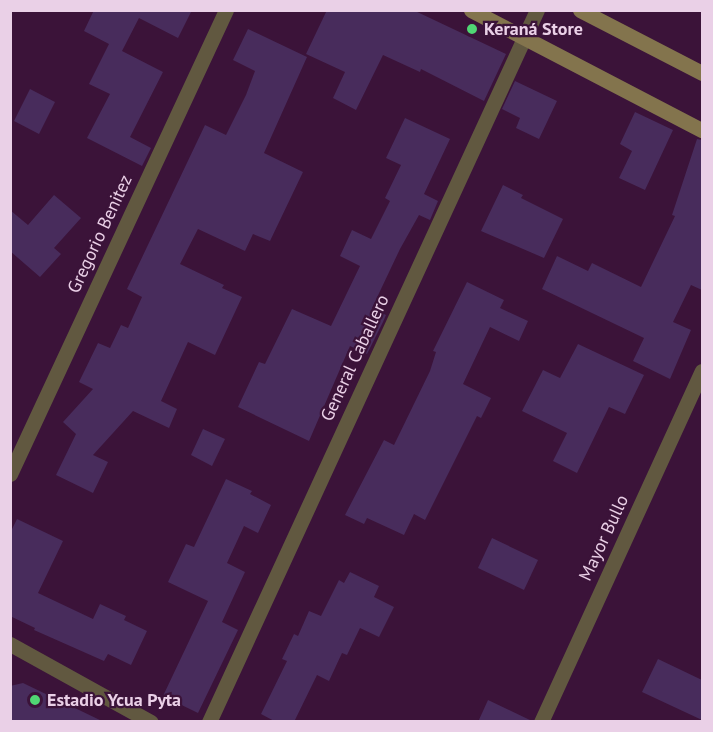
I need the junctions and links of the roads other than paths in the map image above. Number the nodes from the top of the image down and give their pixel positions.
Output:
1 (226, 10) edge
2 (471, 10) edge
3 (537, 10) edge
4 (580, 10) edge
5 (524, 38) junction
6 (702, 73) edge
7 (702, 130) edge
8 (702, 371) edge
9 (10, 474) edge
10 (10, 644) edge
11 (151, 722) edge
12 (209, 722) edge
13 (541, 722) edge

1 - 9 street, Gregorio Benitez
2 - 5 main road
3 - 5 street, General Caballero
4 - 6 main road
5 - 7 main road
5 - 12 street, General Caballero
8 - 13 street, Mayor Bullo
10 - 11 street

